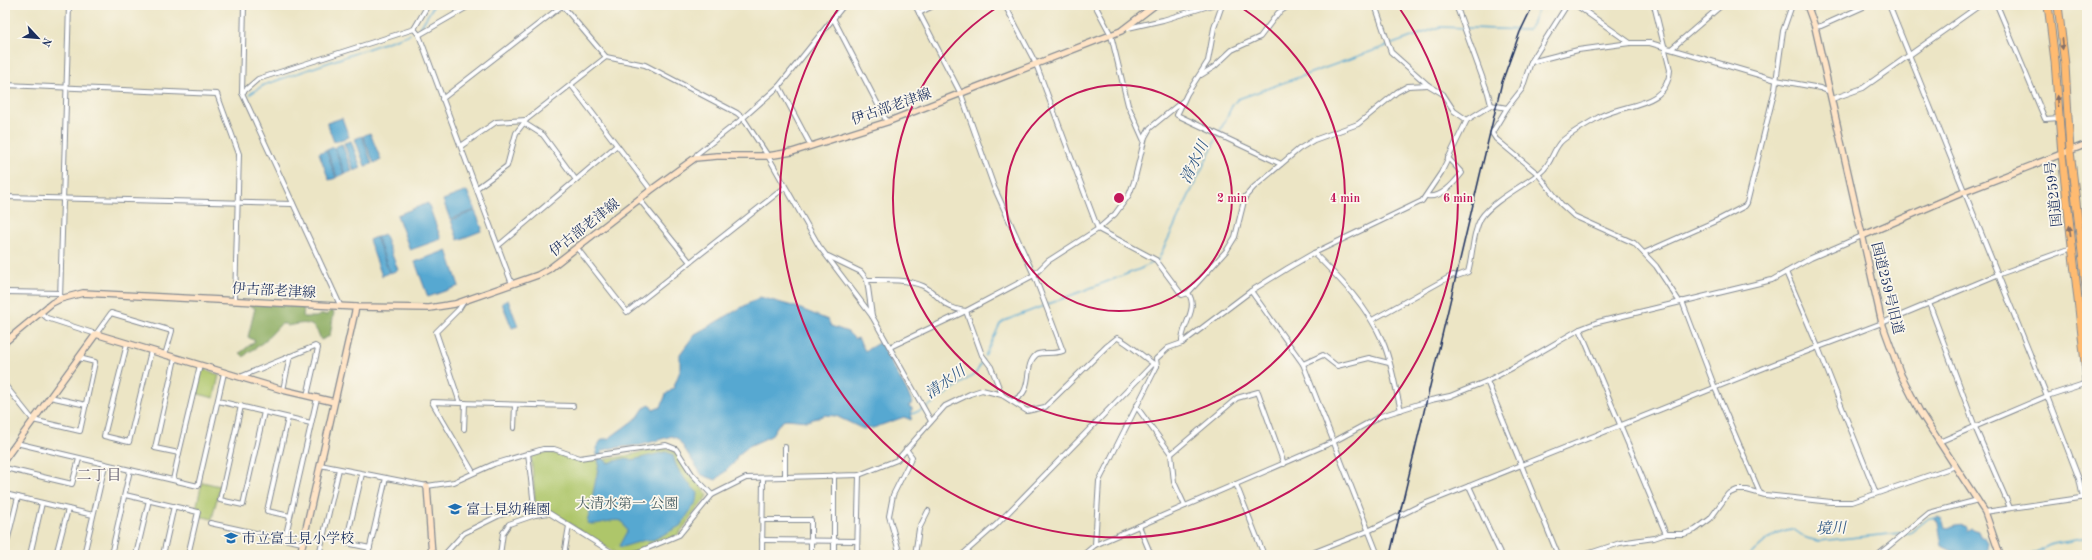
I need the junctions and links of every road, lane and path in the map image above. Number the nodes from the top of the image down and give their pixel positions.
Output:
1 (69, 5) edge
2 (244, 5) edge
3 (428, 5) edge
4 (471, 5) edge
5 (562, 5) edge
6 (844, 5) edge
7 (915, 5) edge
8 (935, 5) edge
9 (1005, 5) edge
10 (1095, 5) edge
11 (1155, 5) edge
12 (1212, 5) edge
13 (1222, 5) edge
14 (1290, 5) edge
15 (1376, 5) edge
16 (1456, 5) edge
17 (1567, 5) edge
18 (1576, 5) edge
19 (1654, 5) edge
20 (1722, 5) edge
21 (1792, 5) edge
22 (1807, 5) edge
23 (1868, 5) edge
24 (1889, 5) edge
25 (1980, 5) edge
26 (1997, 5) edge
27 (2048, 5) edge
28 (2058, 5) edge
29 (919, 14) junction
30 (833, 18) junction
31 (1815, 27) junction
32 (414, 29) junction
33 (1121, 30) junction
34 (418, 34) junction
35 (1111, 35) junction
36 (1630, 43) junction
37 (1664, 48) junction
38 (1671, 49) junction
39 (1908, 55) junction
40 (606, 57) junction
41 (1531, 62) junction
42 (1036, 64) junction
43 (1200, 76) junction
44 (1776, 80) junction
45 (1428, 85) junction
46 (5, 86) edge
47 (572, 86) junction
48 (779, 86) junction
49 (65, 89) junction
50 (1830, 92) junction
51 (242, 93) junction
52 (962, 94) junction
53 (442, 99) junction
54 (1832, 99) junction
55 (1184, 100) junction
56 (1491, 105) junction
57 (1507, 108) junction
58 (743, 118) junction
59 (2060, 118) junction
60 (1467, 120) junction
61 (525, 122) junction
62 (887, 122) junction
63 (1144, 141) junction
64 (2087, 144) edge
65 (461, 146) junction
66 (616, 146) junction
67 (811, 146) junction
68 (2070, 151) junction
69 (2062, 154) junction
70 (768, 156) junction
71 (695, 158) junction
72 (1448, 158) junction
73 (1281, 164) junction
74 (1538, 174) junction
75 (576, 180) junction
76 (477, 188) junction
77 (784, 188) junction
78 (651, 190) junction
79 (1964, 192) junction
80 (1427, 196) junction
81 (5, 197) edge
82 (63, 198) junction
83 (639, 199) junction
84 (238, 203) junction
85 (293, 204) junction
86 (1098, 230) junction
87 (1862, 236) junction
88 (2084, 241) edge
89 (498, 246) junction
90 (577, 248) junction
91 (2072, 248) junction
92 (1314, 253) junction
93 (1644, 253) junction
94 (828, 256) junction
95 (690, 262) junction
96 (1786, 272) junction
97 (2086, 274) edge
98 (1034, 275) junction
99 (1998, 275) junction
100 (867, 280) junction
101 (512, 284) junction
102 (1251, 291) junction
103 (5, 292) edge
104 (1188, 293) junction
105 (60, 296) junction
106 (2087, 296) edge
107 (235, 300) junction
108 (464, 301) junction
109 (1680, 301) junction
110 (1929, 303) junction
111 (340, 305) junction
112 (356, 307) junction
113 (966, 311) junction
114 (41, 313) junction
115 (872, 316) junction
116 (1372, 320) junction
117 (1882, 323) junction
118 (1580, 329) junction
119 (96, 334) junction
120 (5, 342) edge
121 (1182, 343) junction
122 (127, 344) junction
123 (1818, 347) junction
124 (890, 348) junction
125 (151, 351) junction
126 (165, 355) junction
127 (290, 356) junction
128 (79, 358) junction
129 (174, 358) junction
130 (1389, 363) junction
131 (1303, 364) junction
132 (200, 365) junction
133 (1155, 365) junction
134 (224, 373) junction
135 (240, 377) junction
136 (1487, 381) junction
137 (2087, 382) edge
138 (5, 385) edge
139 (1715, 388) junction
140 (283, 390) junction
141 (1002, 395) junction
142 (307, 396) junction
143 (2047, 396) junction
144 (50, 397) junction
145 (317, 398) junction
146 (218, 401) junction
147 (1013, 401) junction
148 (334, 402) junction
149 (460, 403) junction
150 (465, 403) junction
151 (86, 405) junction
152 (515, 405) junction
153 (241, 406) junction
154 (573, 406) dead end
155 (1136, 406) junction
156 (1401, 410) junction
157 (264, 412) junction
158 (288, 418) junction
159 (33, 420) junction
160 (931, 421) junction
161 (312, 423) junction
162 (1620, 426) junction
163 (1976, 427) junction
164 (514, 428) dead end
165 (464, 429) dead end
166 (1333, 442) junction
167 (1939, 442) junction
168 (15, 443) junction
169 (785, 447) dead end
170 (906, 449) junction
171 (179, 453) junction
172 (528, 453) junction
173 (1171, 454) junction
174 (5, 459) edge
175 (79, 459) junction
176 (1284, 464) junction
177 (105, 465) junction
178 (320, 465) junction
179 (1521, 466) junction
180 (1956, 466) junction
181 (5, 468) edge
182 (338, 469) junction
183 (130, 470) junction
184 (473, 472) junction
185 (362, 474) junction
186 (834, 475) junction
187 (859, 475) junction
188 (785, 477) junction
189 (386, 478) junction
190 (763, 478) junction
191 (173, 480) junction
192 (1236, 484) junction
193 (427, 486) junction
194 (1469, 486) junction
195 (1760, 493) junction
196 (1876, 493) junction
197 (5, 494) edge
198 (125, 495) junction
199 (712, 495) junction
200 (18, 497) junction
201 (2085, 497) edge
202 (149, 500) junction
203 (1978, 500) junction
204 (42, 503) junction
205 (532, 504) junction
206 (174, 506) junction
207 (1185, 506) junction
208 (2010, 508) junction
209 (68, 509) junction
210 (928, 511) dead end
211 (1985, 512) junction
212 (535, 514) junction
213 (93, 515) junction
214 (290, 516) junction
215 (762, 520) junction
216 (210, 523) dead end
217 (569, 526) junction
218 (1139, 526) junction
219 (1368, 531) junction
220 (1666, 534) junction
221 (285, 539) junction
222 (762, 540) junction
223 (834, 540) junction
224 (811, 541) junction
225 (857, 541) junction
226 (302, 543) junction
227 (1095, 545) junction
228 (370, 548) junction
229 (1091, 549) junction
230 (5, 550) edge
231 (30, 555) edge
232 (56, 555) edge
233 (84, 555) edge
234 (111, 555) edge
235 (136, 555) edge
236 (162, 555) edge
237 (188, 555) edge
238 (300, 555) edge
239 (319, 555) edge
240 (368, 555) edge
241 (432, 555) edge
242 (444, 555) edge
243 (500, 555) edge
244 (564, 555) edge
245 (616, 555) edge
246 (631, 555) edge
247 (762, 555) edge
248 (811, 555) edge
249 (834, 555) edge
250 (857, 555) edge
251 (900, 555) edge
252 (915, 555) edge
253 (962, 555) edge
254 (1083, 555) edge
255 (1090, 555) edge
256 (1151, 555) edge
257 (1264, 555) edge
258 (1308, 555) edge
259 (1378, 555) edge
260 (1501, 555) edge
261 (1558, 555) edge
262 (1584, 555) edge
263 (1878, 555) edge
264 (2000, 555) edge

1 - 49 street
2 - 51 street
3 - 32 street
4 - 34 street
5 - 40 street
5 - 53 street
6 - 30 street
7 - 29 street
8 - 29 street
9 - 42 street
10 - 35 street
11 - 33 street, 伊古部老津線
12 - 33 street
13 - 43 street
14 - 43 street
15 - 45 street
16 - 56 street
17 - 41 street
18 - 36 street
19 - 37 street
20 - 38 street
21 - 44 street
22 - 31 street, 国道259号旧道
23 - 31 street
24 - 39 street
25 - 39 street
26 - 59 street
59 -> 27 highway, 国道259号
28 -> 68 highway, 国道259号
29 - 52 street
30 - 48 street
30 - 62 street
31 - 50 street, 国道259号旧道
32 - 34 street
32 - 51 street
33 - 35 street, 伊古部老津線
34 - 53 street
35 - 42 street, 伊古部老津線
35 - 63 street
36 - 37 street
36 - 41 street
37 - 38 street
37 - 74 street
38 - 44 street
39 - 54 street
39 - 79 street
40 - 47 street
40 - 58 street
41 - 57 street
42 - 52 street, 伊古部老津線
42 - 86 street
43 - 55 street
44 - 50 street
44 - 93 street
45 - 60 street
45 - 73 street
46 - 49 street
47 - 61 street
47 - 66 street
48 - 58 street
48 - 67 street
49 - 82 street
49 - 84 street
50 - 54 street, 国道259号旧道
51 - 85 street
52 - 62 street, 伊古部老津線
52 - 98 street
53 - 65 street
54 - 87 street, 国道259号旧道
55 - 63 street
55 - 73 street
56 - 57 street
56 - 60 street
57 - 74 street
58 - 70 street
58 - 71 street
59 - 69 highway, 国道259号
60 - 72 street
61 - 65 street
61 - 75 street
61 - 76 street
62 - 67 street, 伊古部老津線
63 - 86 street
64 - 68 street
65 - 76 street
66 - 75 street
66 - 78 street
67 - 70 street, 伊古部老津線
68 - 69 street
68 - 88 highway, 国道259号
69 - 79 street
91 -> 69 highway, 国道259号
70 - 71 street, 伊古部老津線
70 - 77 street
71 - 78 street, 伊古部老津線
72 - 80 street
72 - 80 street
73 - 104 street
74 - 93 street
74 - 116 street
75 - 89 street
76 - 89 street
77 - 94 street
77 - 95 street
78 - 83 street, 伊古部老津線
79 - 87 street
79 - 99 street
80 - 92 street
81 - 82 street
82 - 84 street
82 - 105 street
83 - 90 street, 伊古部老津線
83 - 95 street
84 - 85 street
84 - 107 street
85 - 111 street
86 - 98 street
86 - 104 street
87 - 96 street
87 - 117 street, 国道259号旧道
88 - 97 highway, 国道259号
89 - 101 street
90 - 95 street
90 - 101 street, 伊古部老津線
91 - 99 street
91 - 137 highway, 国道259号
92 - 102 street
92 - 116 street
93 - 109 street
94 - 100 street
94 - 115 street
96 - 109 street
96 - 123 street
97 - 106 highway, 国道259号
98 - 113 street
98 - 147 street
99 - 110 street
99 - 143 street
100 - 113 street
100 - 115 street
101 - 108 street, 伊古部老津線
102 - 121 street
102 - 131 street
103 - 105 street
104 - 121 street
105 - 107 street, 伊古部老津線
105 - 114 street, 伊古部老津線
107 - 111 street, 伊古部老津線
108 - 112 street, 伊古部老津線
108 - 149 street
109 - 118 street
109 - 139 street
110 - 117 street
110 - 163 street
111 - 112 street, 伊古部老津線
112 - 148 street
113 - 124 street
113 - 141 street
114 - 119 street
114 - 120 street, 伊古部老津線
115 - 124 street
116 - 130 street
117 - 123 street
117 - 167 street, 国道259号旧道
118 - 136 street
118 - 162 street
119 - 122 street
119 - 126 street
119 - 128 street
121 - 133 street
122 - 125 street
122 - 125 street
123 - 139 street
123 - 196 street
124 - 160 street
125 - 126 street
126 - 129 street
127 - 135 street
127 - 140 street
127 - 142 street
128 - 144 street
128 - 151 street
129 - 132 street
129 - 171 street
130 - 131 street
130 - 156 street
131 - 166 street
132 - 134 street
132 - 171 street
133 - 147 street
133 - 155 street
133 - 253 street
134 - 135 street
134 - 146 street
135 - 140 street
136 - 156 street
136 - 179 street
137 - 143 street
138 - 159 street
139 - 162 street
139 - 195 street
140 - 142 street
141 - 147 street
141 - 160 street
142 - 145 street
143 - 163 street
143 - 201 street
144 - 151 street
144 - 159 street
145 - 148 street
145 - 161 street
146 - 153 street
146 - 191 street
148 - 178 street
149 - 150 street
149 - 184 street
150 - 152 street
150 - 165 street
151 - 159 street
152 - 154 street
152 - 164 street
153 - 157 street
153 - 157 street
155 - 173 street
155 - 227 street
156 - 166 street
157 - 158 street
158 - 161 street
158 - 214 street
159 - 168 street
160 - 170 street
161 - 214 street
162 - 179 street
162 - 220 street
163 - 167 street
163 - 208 street
166 - 176 street
166 - 219 street
167 - 180 street, 国道259号旧道
168 - 174 street
168 - 175 street
169 - 188 street
170 - 187 street
170 - 251 street
171 - 191 street
172 - 184 street
172 - 199 street
172 - 205 street
173 - 176 street
173 - 207 street
175 - 177 street
175 - 181 street
176 - 192 street
177 - 183 street
177 - 213 street
178 - 182 street
178 - 226 street
179 - 194 street
179 - 261 street
180 - 196 street
180 - 203 street, 国道259号旧道
182 - 185 street
182 - 239 street
183 - 191 street
183 - 198 street
184 - 193 street
185 - 189 street
185 - 228 street
186 - 187 street
186 - 188 street
186 - 223 street
187 - 225 street
188 - 190 street
189 - 193 street
189 - 228 street
190 - 199 street
190 - 215 street
192 - 207 street
192 - 257 street
193 - 241 street
194 - 219 street
194 - 260 street
195 - 196 street
195 - 220 street
197 - 200 street
198 - 202 street
198 - 234 street
199 - 246 street
200 - 204 street
200 - 230 street
201 - 208 street
202 - 206 street
202 - 235 street
203 - 211 street, 国道259号旧道
203 - 263 street
204 - 209 street
204 - 231 street
205 - 212 street
205 - 242 street
206 - 236 street
206 - 237 street
207 - 218 street
208 - 211 street
209 - 213 street
209 - 232 street
210 - 252 street
211 - 264 street, 国道259号旧道
212 - 217 street
212 - 243 street
213 - 233 street
214 - 221 street
215 - 222 street
215 - 224 street
216 - 221 street
217 - 244 street
217 - 245 street
218 - 227 street
218 - 256 street
219 - 258 street
219 - 259 street
220 - 262 street
221 - 226 street
222 - 224 street
222 - 247 street
223 - 224 street
223 - 225 street
223 - 249 street
224 - 248 street
225 - 250 street
226 - 238 street
227 - 229 street
228 - 240 street
229 - 254 street
229 - 255 street

